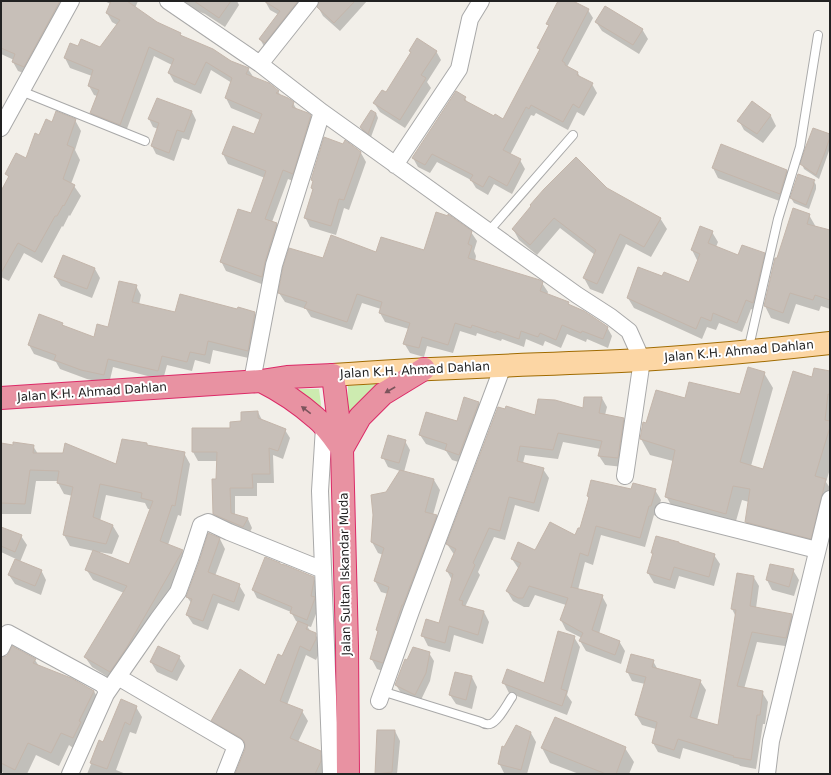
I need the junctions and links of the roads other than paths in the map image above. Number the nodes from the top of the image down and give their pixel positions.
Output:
1 (70, 1) edge
2 (168, 1) edge
3 (310, 1) edge
4 (481, 1) edge
5 (818, 35) dead end
6 (260, 64) junction
7 (21, 91) junction
8 (322, 112) junction
9 (1, 128) edge
10 (573, 135) dead end
11 (144, 141) dead end
12 (395, 165) junction
13 (488, 232) junction
14 (830, 343) edge
15 (748, 352) junction
16 (642, 360) junction
17 (503, 366) junction
18 (424, 370) junction
19 (333, 375) junction
20 (257, 381) junction
21 (1, 398) edge
22 (324, 427) junction
23 (342, 449) junction
24 (626, 476) dead end
25 (830, 499) edge
26 (663, 511) dead end
27 (817, 550) junction
28 (323, 570) junction
29 (1, 648) edge
30 (118, 677) junction
31 (106, 694) junction
32 (381, 695) joint
33 (512, 697) dead end
34 (70, 774) edge
35 (225, 774) edge
36 (331, 774) edge
37 (348, 774) edge
38 (767, 774) edge

1 - 7 street
2 - 6 street
3 - 6 street
4 - 12 street
5 - 15 lane
6 - 8 street
7 - 9 street
7 - 11 lane
8 - 12 street
8 - 20 street
10 - 13 lane
12 - 13 street
13 - 16 street
14 - 15 main road, Jalan K.H. Ahmad Dahlan
15 - 16 main road, Jalan K.H. Ahmad Dahlan
16 - 17 main road, Jalan K.H. Ahmad Dahlan
16 - 24 street
17 - 18 main road, Jalan K.H. Ahmad Dahlan
17 - 32 street
18 - 19 main road, Jalan K.H. Ahmad Dahlan
18 -> 23 highway
19 - 20 highway, Jalan K.H. Ahmad Dahlan
19 - 23 highway, Jalan Sultan Iskandar Muda
20 - 21 highway, Jalan K.H. Ahmad Dahlan
22 -> 20 highway
22 - 23 highway
22 - 28 street
23 - 37 highway, Jalan Sultan Iskandar Muda
25 - 27 street
26 - 27 street
27 - 38 street
28 - 30 street
28 - 36 street
29 - 31 street
30 - 31 street
30 - 35 street
31 - 34 street
32 - 33 lane

